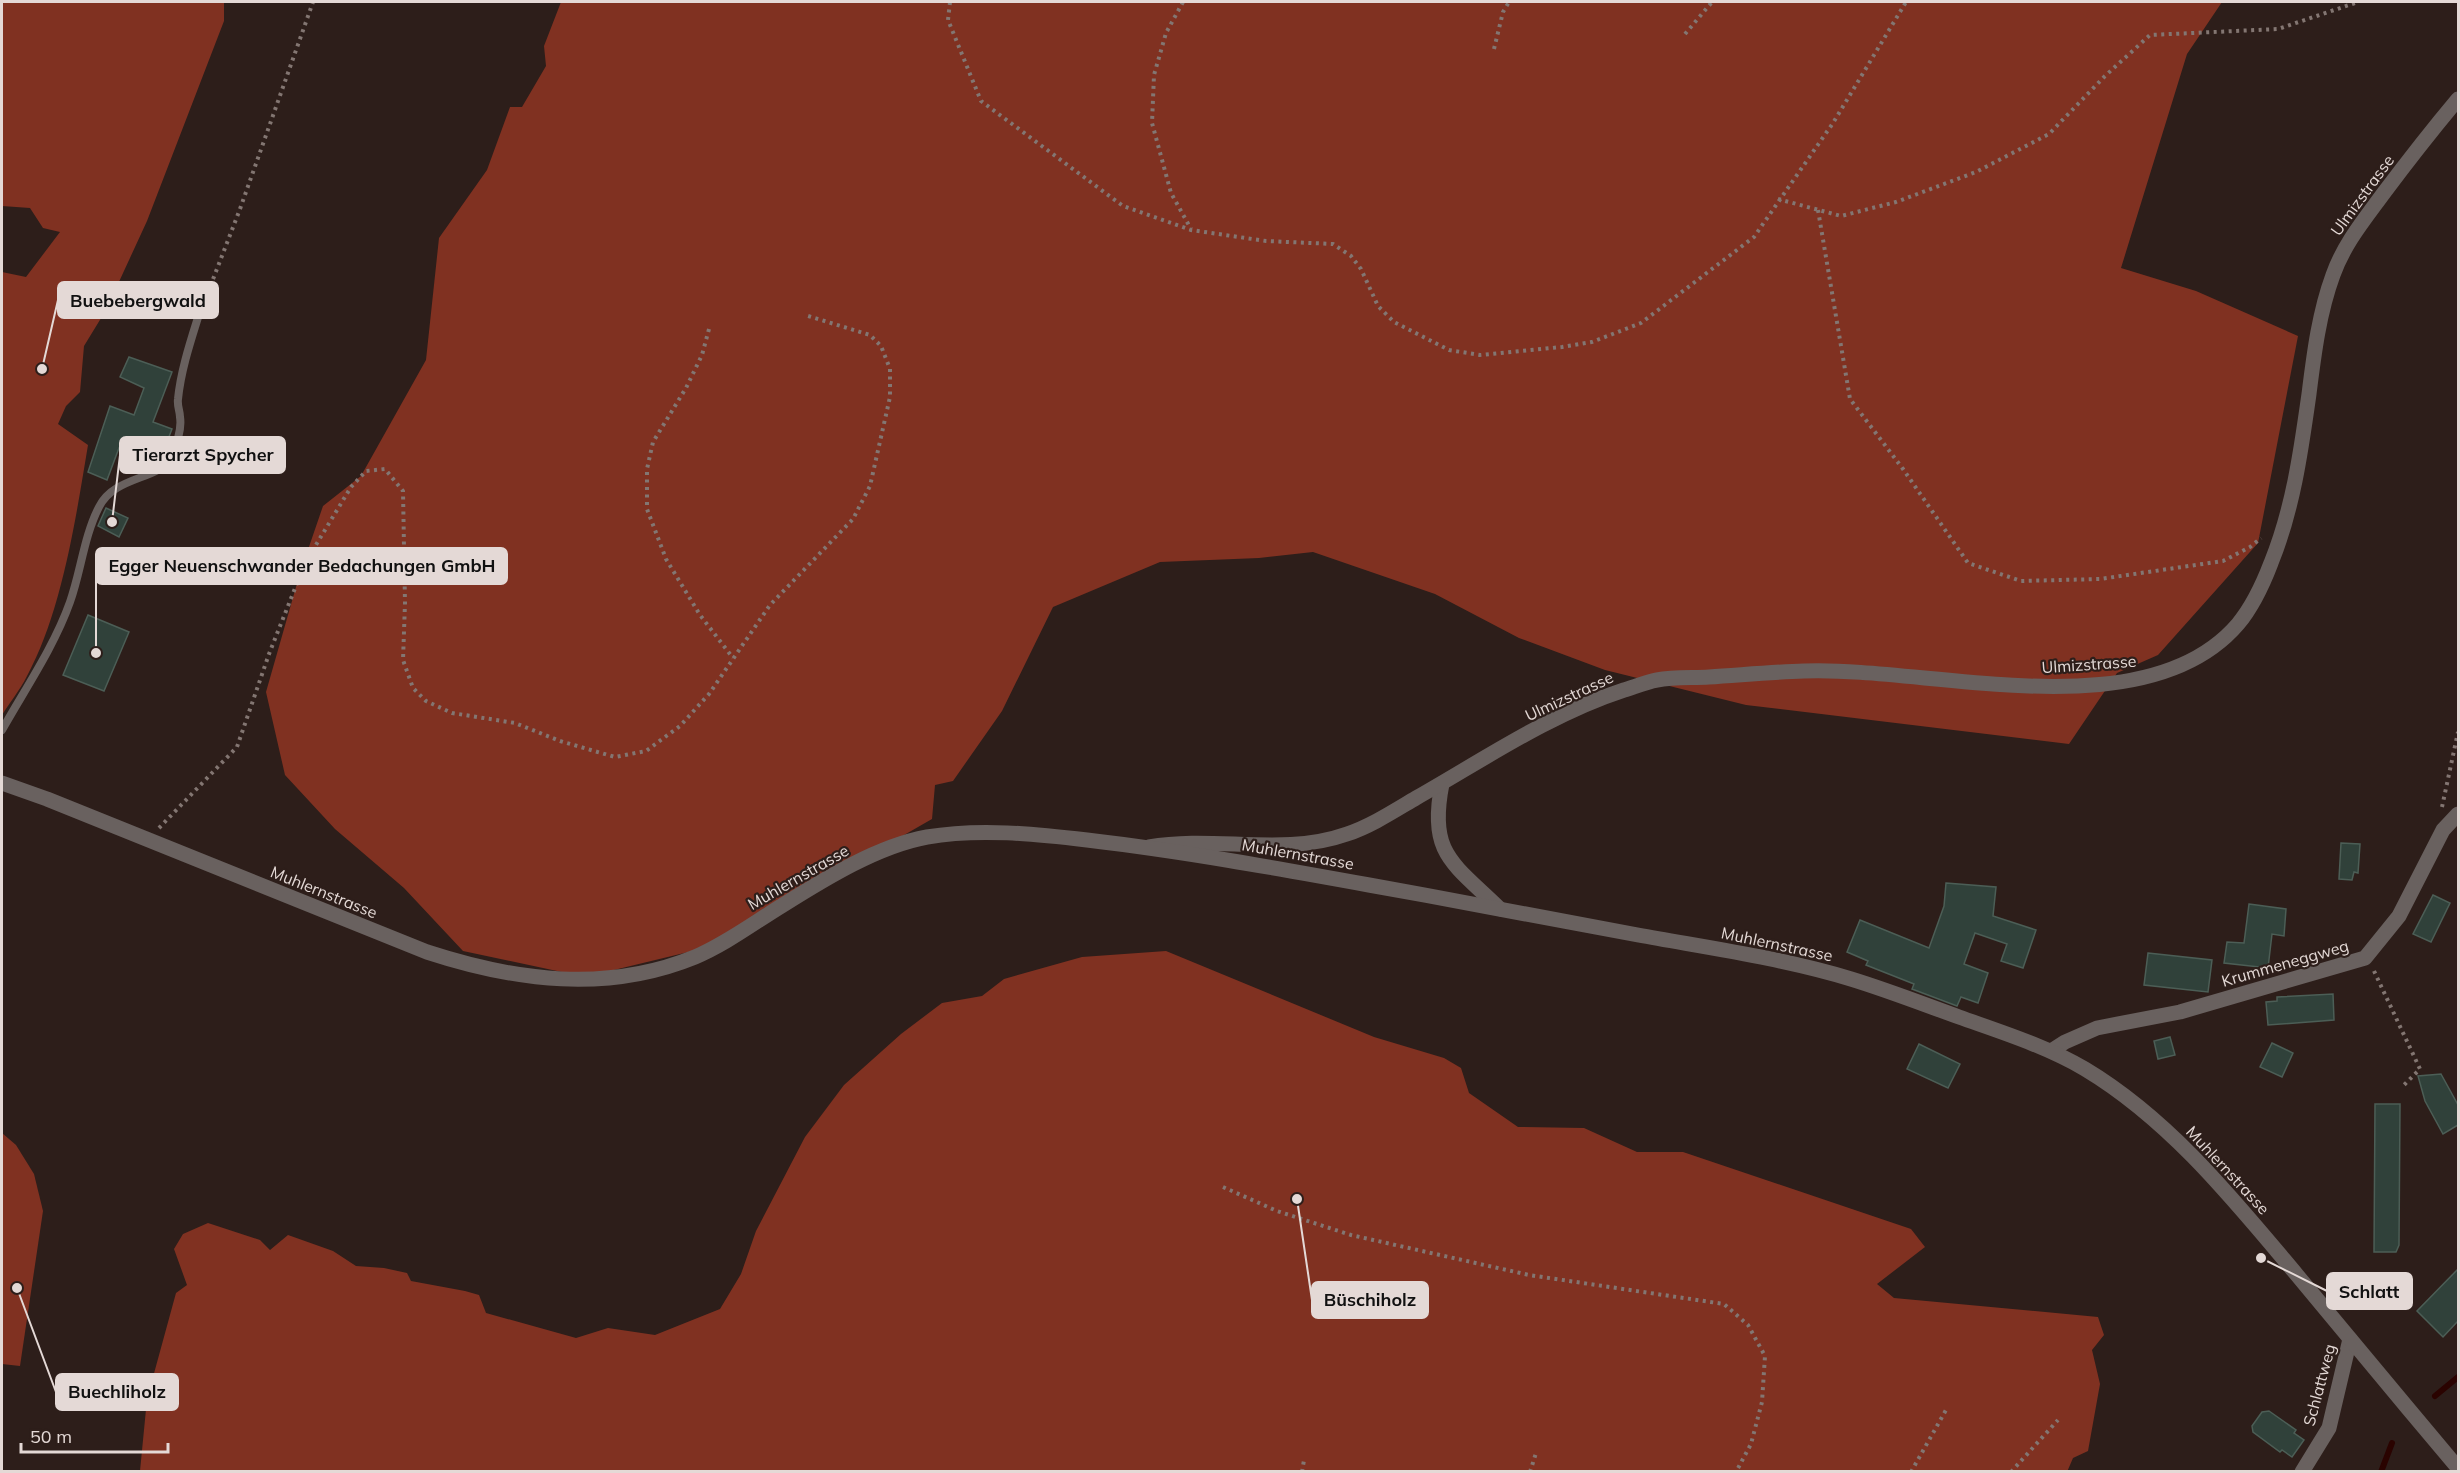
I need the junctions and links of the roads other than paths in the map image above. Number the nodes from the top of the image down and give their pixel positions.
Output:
1 (2458, 99) edge
2 (200, 311) road end
3 (2, 730) edge
4 (2, 783) edge
5 (1442, 784) junction
6 (2458, 814) edge
7 (1149, 847) junction
8 (1500, 909) junction
9 (2051, 1052) junction
10 (2350, 1339) junction
11 (2458, 1468) edge
12 (2302, 1472) edge

1 - 5 street, Ulmizstrasse
2 - 3 lane
4 - 7 street, Muhlernstrasse
5 - 7 street, Ulmizstrasse
5 - 8 street
6 - 9 street, Krummeneggweg
7 - 8 street, Muhlernstrasse
8 - 9 street, Muhlernstrasse
9 - 10 street, Muhlernstrasse
10 - 11 street, Muhlernstrasse
10 - 12 street, Schlattweg

